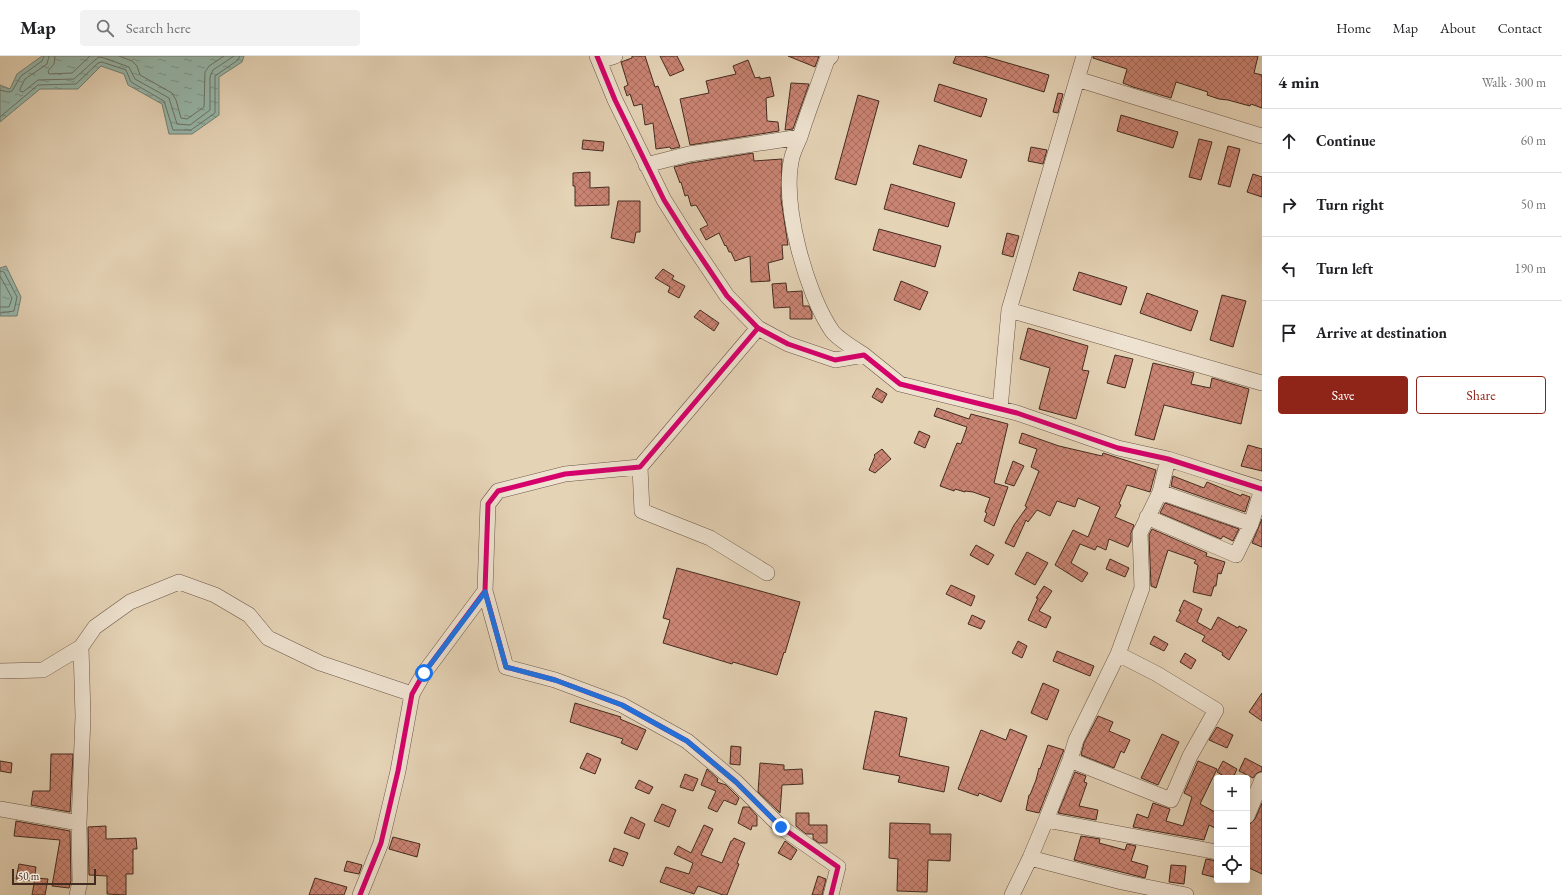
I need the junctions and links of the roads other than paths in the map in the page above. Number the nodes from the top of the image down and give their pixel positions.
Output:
1 (615, 56) edge
2 (831, 56) edge
3 (1084, 56) edge
4 (598, 59) edge
5 (1077, 79) junction
6 (1262, 136) edge
7 (800, 137) junction
8 (646, 164) junction
9 (1009, 310) junction
10 (758, 328) junction
11 (864, 355) junction
12 (1262, 383) edge
13 (1000, 409) junction
14 (1168, 459) junction
15 (640, 467) junction
16 (1262, 489) edge
17 (1160, 492) junction
18 (1147, 517) junction
19 (1250, 524) junction
20 (767, 572) dead end
21 (485, 592) junction
22 (81, 647) junction
23 (1118, 654) junction
24 (0, 671) edge
25 (412, 694) junction
26 (1070, 760) junction
27 (1262, 780) edge
28 (0, 809) edge
29 (1249, 811) edge
30 (1046, 820) junction
31 (79, 823) junction
32 (1214, 851) edge
33 (1030, 858) junction
34 (76, 895) edge
35 (360, 895) edge
36 (832, 895) edge
37 (1012, 895) edge
38 (1186, 895) edge

1 - 4 street
2 - 7 street
3 - 5 street
4 - 8 street
5 - 6 street
5 - 9 street
7 - 8 street
7 - 11 street
8 - 10 street
9 - 12 street
9 - 13 street
10 - 11 street
10 - 15 street
11 - 13 street
13 - 14 street
14 - 16 street
14 - 17 street
15 - 20 street
15 - 21 street
16 - 19 street
17 - 18 street
17 - 19 street
18 - 19 street
18 - 23 street
21 - 25 street
21 - 36 street
22 - 24 street
22 - 25 street
22 - 31 street
23 - 26 street
23 - 26 street
25 - 35 street
26 - 30 street
27 - 29 street
28 - 31 street
30 - 32 street
30 - 33 street
31 - 34 street
33 - 37 street
33 - 38 street

